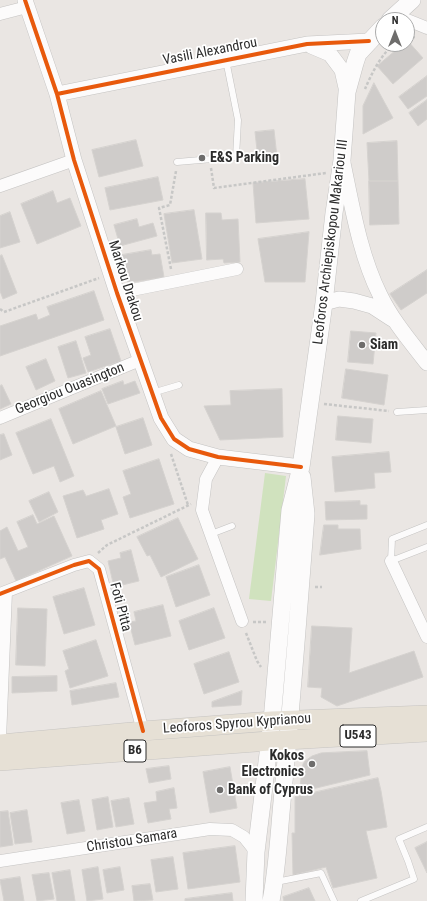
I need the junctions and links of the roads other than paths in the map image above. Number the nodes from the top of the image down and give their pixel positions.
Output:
1 (412, 0) edge
2 (26, 3) edge
3 (399, 12) edge
4 (0, 14) edge
5 (415, 25) edge
6 (427, 28) edge
7 (375, 35) edge
8 (369, 41) junction
9 (307, 44) junction
10 (226, 60) junction
11 (356, 92) junction
12 (57, 94) junction
13 (74, 160) junction
14 (177, 162) road end
15 (341, 166) junction
16 (0, 186) edge
17 (237, 269) dead end
18 (117, 293) junction
19 (324, 303) junction
20 (394, 320) junction
21 (140, 360) junction
22 (427, 363) edge
23 (179, 385) dead end
24 (151, 393) junction
25 (427, 410) edge
26 (397, 412) road end
27 (0, 418) edge
28 (218, 457) junction
29 (301, 467) junction
30 (427, 525) edge
31 (232, 526) dead end
32 (211, 534) junction
33 (427, 547) edge
34 (391, 561) junction
35 (3, 593) edge
36 (242, 621) road end
37 (427, 637) edge
38 (427, 715) edge
39 (281, 721) junction
40 (143, 731) junction
41 (427, 732) edge
42 (0, 738) edge
43 (289, 740) junction
44 (269, 741) junction
45 (0, 744) edge
46 (0, 761) edge
47 (427, 827) edge
48 (256, 852) junction
49 (0, 861) edge
50 (275, 883) junction
51 (254, 901) edge
52 (271, 901) edge
53 (334, 901) edge
54 (361, 901) edge

1 - 3 main road
2 - 4 street
2 - 12 street, Markou Drakou
5 - 6 street
7 - 8 main road, Leoforos Archiepiskopou Makariou III
8 - 9 street, Vasili Alexandrou
8 - 11 main road, Leoforos Archiepiskopou Makariou III
9 - 10 street, Vasili Alexandrou
9 - 11 street
10 - 12 street, Vasili Alexandrou
10 - 14 lane
11 - 15 main road, Leoforos Archiepiskopou Makariou III
12 - 13 street, Markou Drakou
13 - 16 street
13 - 18 street, Markou Drakou
15 - 19 main road, Leoforos Archiepiskopou Makariou III
15 - 20 street
17 - 18 street
18 - 21 street, Markou Drakou
19 - 20 street
19 - 29 main road, Leoforos Archiepiskopou Makariou III
20 - 22 street
21 - 24 street, Markou Drakou
21 - 27 street, Georgiou Ouasington
23 - 24 lane
24 - 28 street, Markou Drakou
25 - 26 lane
28 - 29 street, Markou Drakou
28 - 32 street
29 - 39 main road, Leoforos Archiepiskopou Makariou III
29 - 39 main road, Leoforos Archiepiskopou Makariou III
30 - 34 lane
31 - 32 lane
32 - 36 street
33 - 34 lane
34 - 37 street
35 - 40 street, Foti Pitta
35 - 42 street
38 - 39 main road, Leoforos Spyrou Kyprianou / U543
39 - 40 main road, Leoforos Spyrou Kyprianou / B6
39 - 43 main road, Leoforos Archiepiskopou Makariou III
39 - 44 main road, Leoforos Archiepiskopou Makariou III
40 - 45 main road, Leoforos Spyrou Kyprianou / B6
41 - 43 main road, Leoforos Spyrou Kyprianou / U543
43 - 44 main road, Leoforos Spyrou Kyprianou / B6
43 - 50 main road, Leoforos Archiepiskopou Makariou III
44 - 46 main road, Leoforos Spyrou Kyprianou / B6
44 - 48 main road, Leoforos Archiepiskopou Makariou III
47 - 54 lane
48 - 49 street, Christou Samara
48 - 51 main road, Leoforos Archiepiskopou Makariou III
50 - 52 main road, Leoforos Archiepiskopou Makariou III
50 - 53 lane

